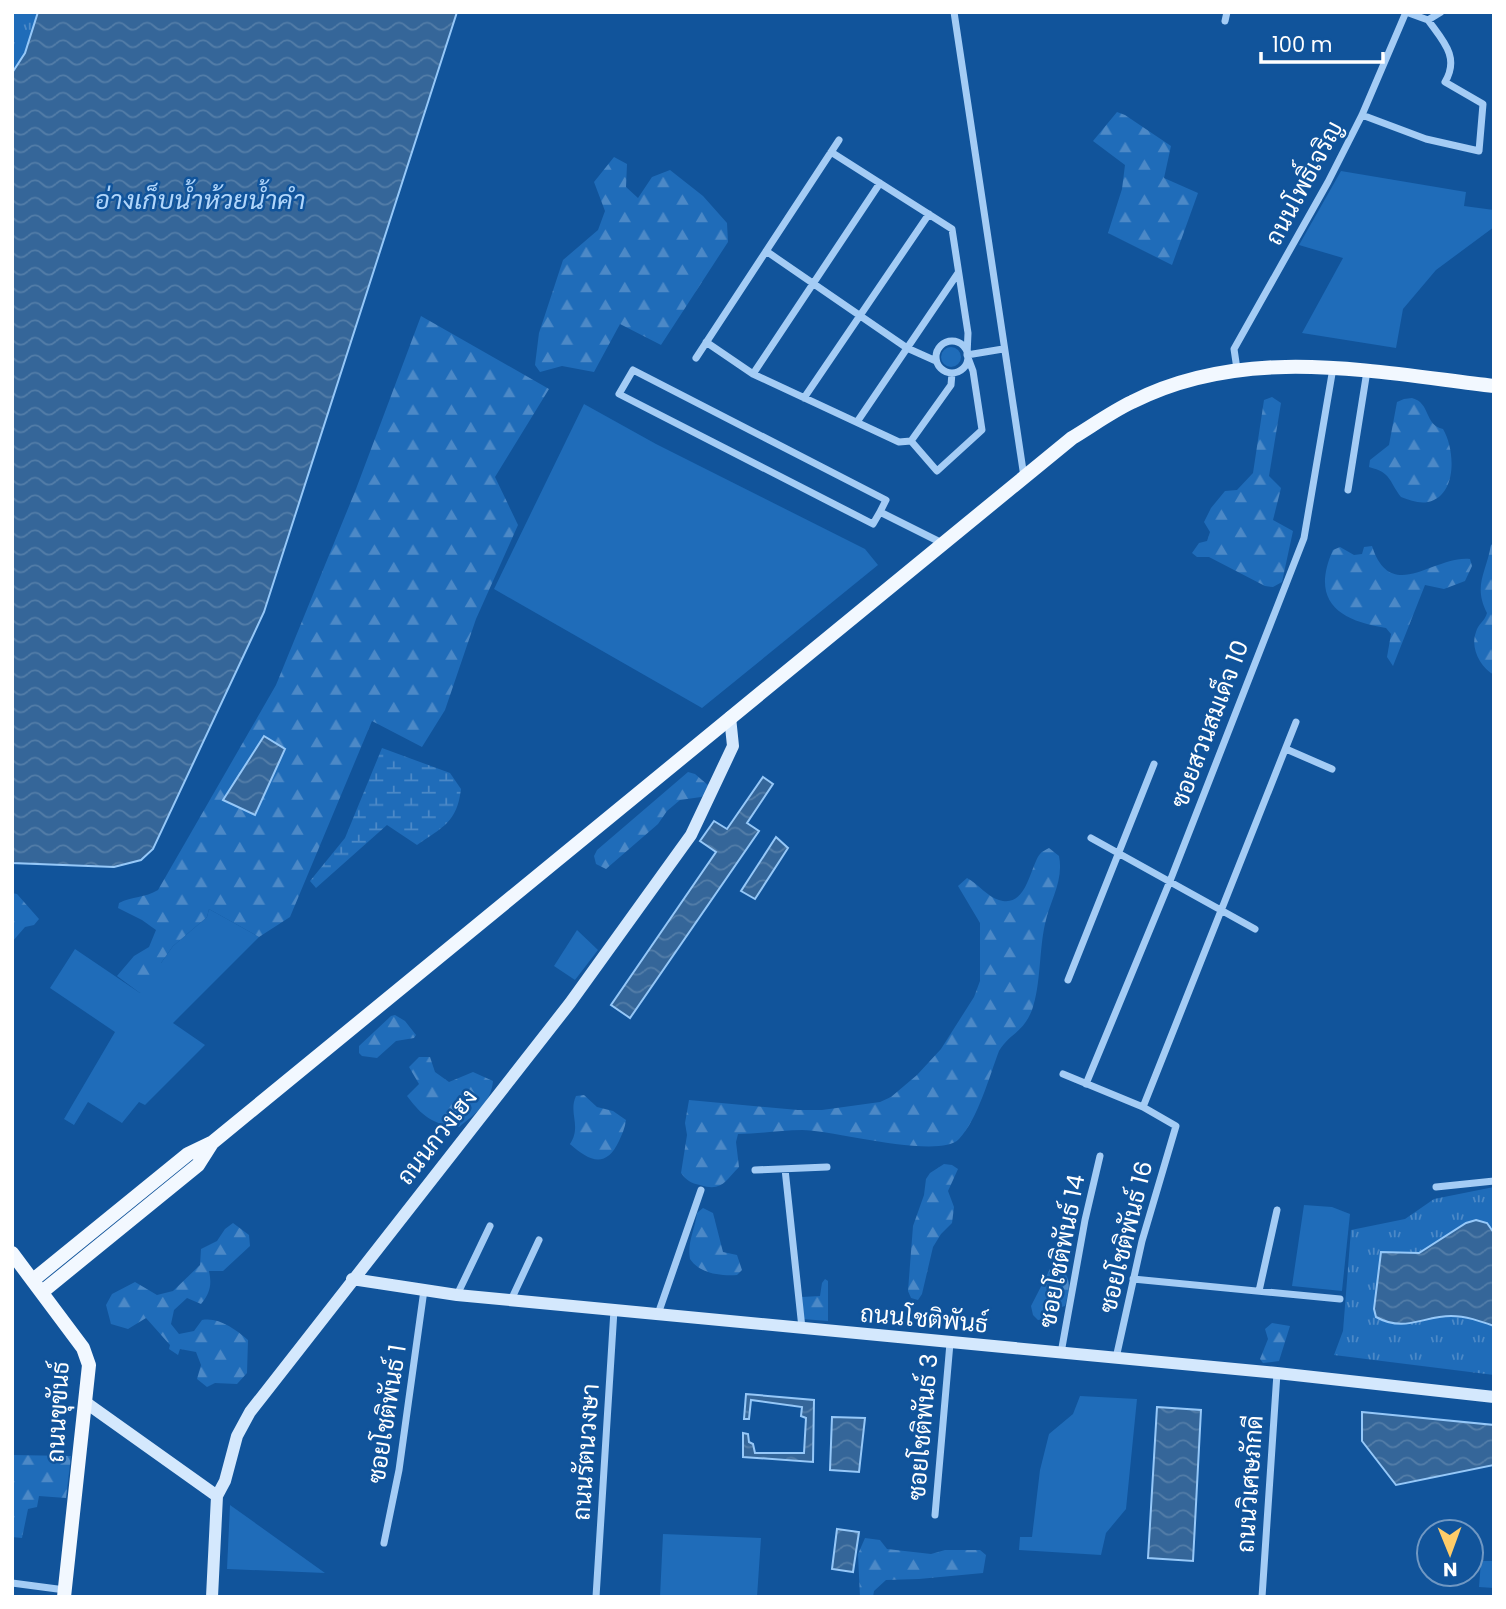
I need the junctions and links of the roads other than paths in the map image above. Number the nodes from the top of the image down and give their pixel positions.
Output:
1 (954, 12) edge
2 (1406, 12) edge
3 (1441, 12) edge
4 (1428, 20) junction
5 (1362, 115) junction
6 (839, 140) dead end
7 (831, 152) junction
8 (880, 183) junction
9 (929, 214) junction
10 (766, 251) junction
11 (959, 272) junction
12 (813, 284) junction
13 (860, 316) junction
14 (706, 342) junction
15 (907, 348) junction
16 (1003, 349) junction
17 (967, 355) junction
18 (696, 358) dead end
19 (936, 361) junction
20 (1333, 367) junction
21 (1237, 369) junction
22 (1367, 371) junction
23 (952, 373) junction
24 (753, 374) junction
25 (1494, 386) edge
26 (804, 398) junction
27 (857, 422) junction
28 (911, 441) junction
29 (1024, 477) junction
30 (1348, 489) dead end
31 (880, 512) junction
32 (942, 543) junction
33 (730, 717) junction
34 (1296, 722) dead end
35 (1286, 749) junction
36 (1154, 764) dead end
37 (1332, 769) dead end
38 (1091, 838) dead end
39 (1119, 854) junction
40 (1170, 881) junction
41 (1221, 910) junction
42 (1255, 929) dead end
43 (1068, 980) dead end
44 (1063, 1074) dead end
45 (1086, 1084) junction
46 (1143, 1107) junction
47 (1100, 1156) dead end
48 (827, 1167) dead end
49 (785, 1169) junction
50 (755, 1170) dead end
51 (1494, 1181) edge
52 (1436, 1187) dead end
53 (701, 1190) dead end
54 (1277, 1210) dead end
55 (490, 1226) dead end
56 (539, 1240) dead end
57 (12, 1253) edge
58 (352, 1279) junction
59 (1133, 1279) junction
60 (37, 1286) junction
61 (424, 1290) junction
62 (1259, 1291) junction
63 (457, 1295) junction
64 (1340, 1299) dead end
65 (511, 1300) junction
66 (614, 1310) junction
67 (658, 1314) junction
68 (802, 1328) junction
69 (950, 1343) junction
70 (1061, 1353) junction
71 (1116, 1358) junction
72 (1277, 1373) junction
73 (1494, 1397) edge
74 (85, 1402) junction
75 (217, 1496) junction
76 (935, 1515) dead end
77 (384, 1544) dead end
78 (12, 1583) edge
79 (65, 1593) edge
80 (212, 1597) edge
81 (596, 1597) edge
82 (1262, 1597) edge

1 - 16 street
2 - 4 street
2 - 5 street, ถนนโพธิ์เจริญ
3 - 4 street
4 - 5 street
5 - 21 street, ถนนโพธิ์เจริญ
6 - 7 street
7 - 8 street
7 - 10 street
8 - 9 street
8 - 12 street
9 - 11 street
9 - 13 street
10 - 12 street
10 - 14 street
11 - 15 street
11 - 17 street
12 - 13 street
12 - 24 street
13 - 15 street
13 - 26 street
14 - 18 street
14 - 24 street
15 - 19 street
15 - 27 street
16 - 17 street
16 - 29 street
17 - 19 street
17 - 23 street
17 - 28 street
19 - 23 street
20 - 21 main road
20 - 22 main road
20 - 40 street, ซอยสวนสมเด็จ 10
21 - 29 main road
22 - 25 main road
22 - 30 street
23 - 28 street
24 - 26 street
26 - 27 street
27 - 28 street
29 - 32 main road
31 - 31 street
31 - 32 street
32 - 33 main road
33 - 58 street, ถนนกวงเฮง
33 - 60 main road
34 - 35 street
35 - 37 street
35 - 41 street
36 - 39 street
38 - 39 street
39 - 40 street
39 - 43 street
40 - 41 street
40 - 45 street, ซอยสวนสมเด็จ 10
41 - 42 street
41 - 46 street
44 - 45 street
45 - 46 street
46 - 59 street, ซอยโชติพันธ์ 16
47 - 70 street, ซอยโชติพันธ์ 14
48 - 49 street
49 - 50 street
49 - 68 street
51 - 52 street
53 - 67 street
54 - 62 street
55 - 63 street
56 - 65 street
57 - 60 main road, ถนนขุขันธ์
58 - 61 street, ถนนโชติพันธ์
58 - 75 street, ถนนกวงเฮง
59 - 62 street
59 - 71 street, ซอยโชติพันธ์ 16
60 - 74 main road, ถนนขุขันธ์
61 - 63 street, ถนนโชติพันธ์
61 - 77 street, ซอยโชติพันธ์ 1
62 - 64 street
63 - 65 street, ถนนโชติพันธ์
65 - 66 street, ถนนโชติพันธ์
66 - 67 street, ถนนโชติพันธ์
66 - 81 street, ถนนรัตนวงษา
67 - 68 street, ถนนโชติพันธ์
68 - 69 street, ถนนโชติพันธ์
69 - 70 street, ถนนโชติพันธ์
69 - 76 street, ซอยโชติพันธ์ 3
70 - 71 street, ถนนโชติพันธ์
71 - 72 street, ถนนโชติพันธ์
72 - 73 street, ถนนโชติพันธ์
72 - 82 street, ถนนวิเศษภักดี
74 - 75 street
74 - 79 main road, ถนนขุขันธ์
75 - 80 street, ถนนกวงเฮง
78 - 79 street

